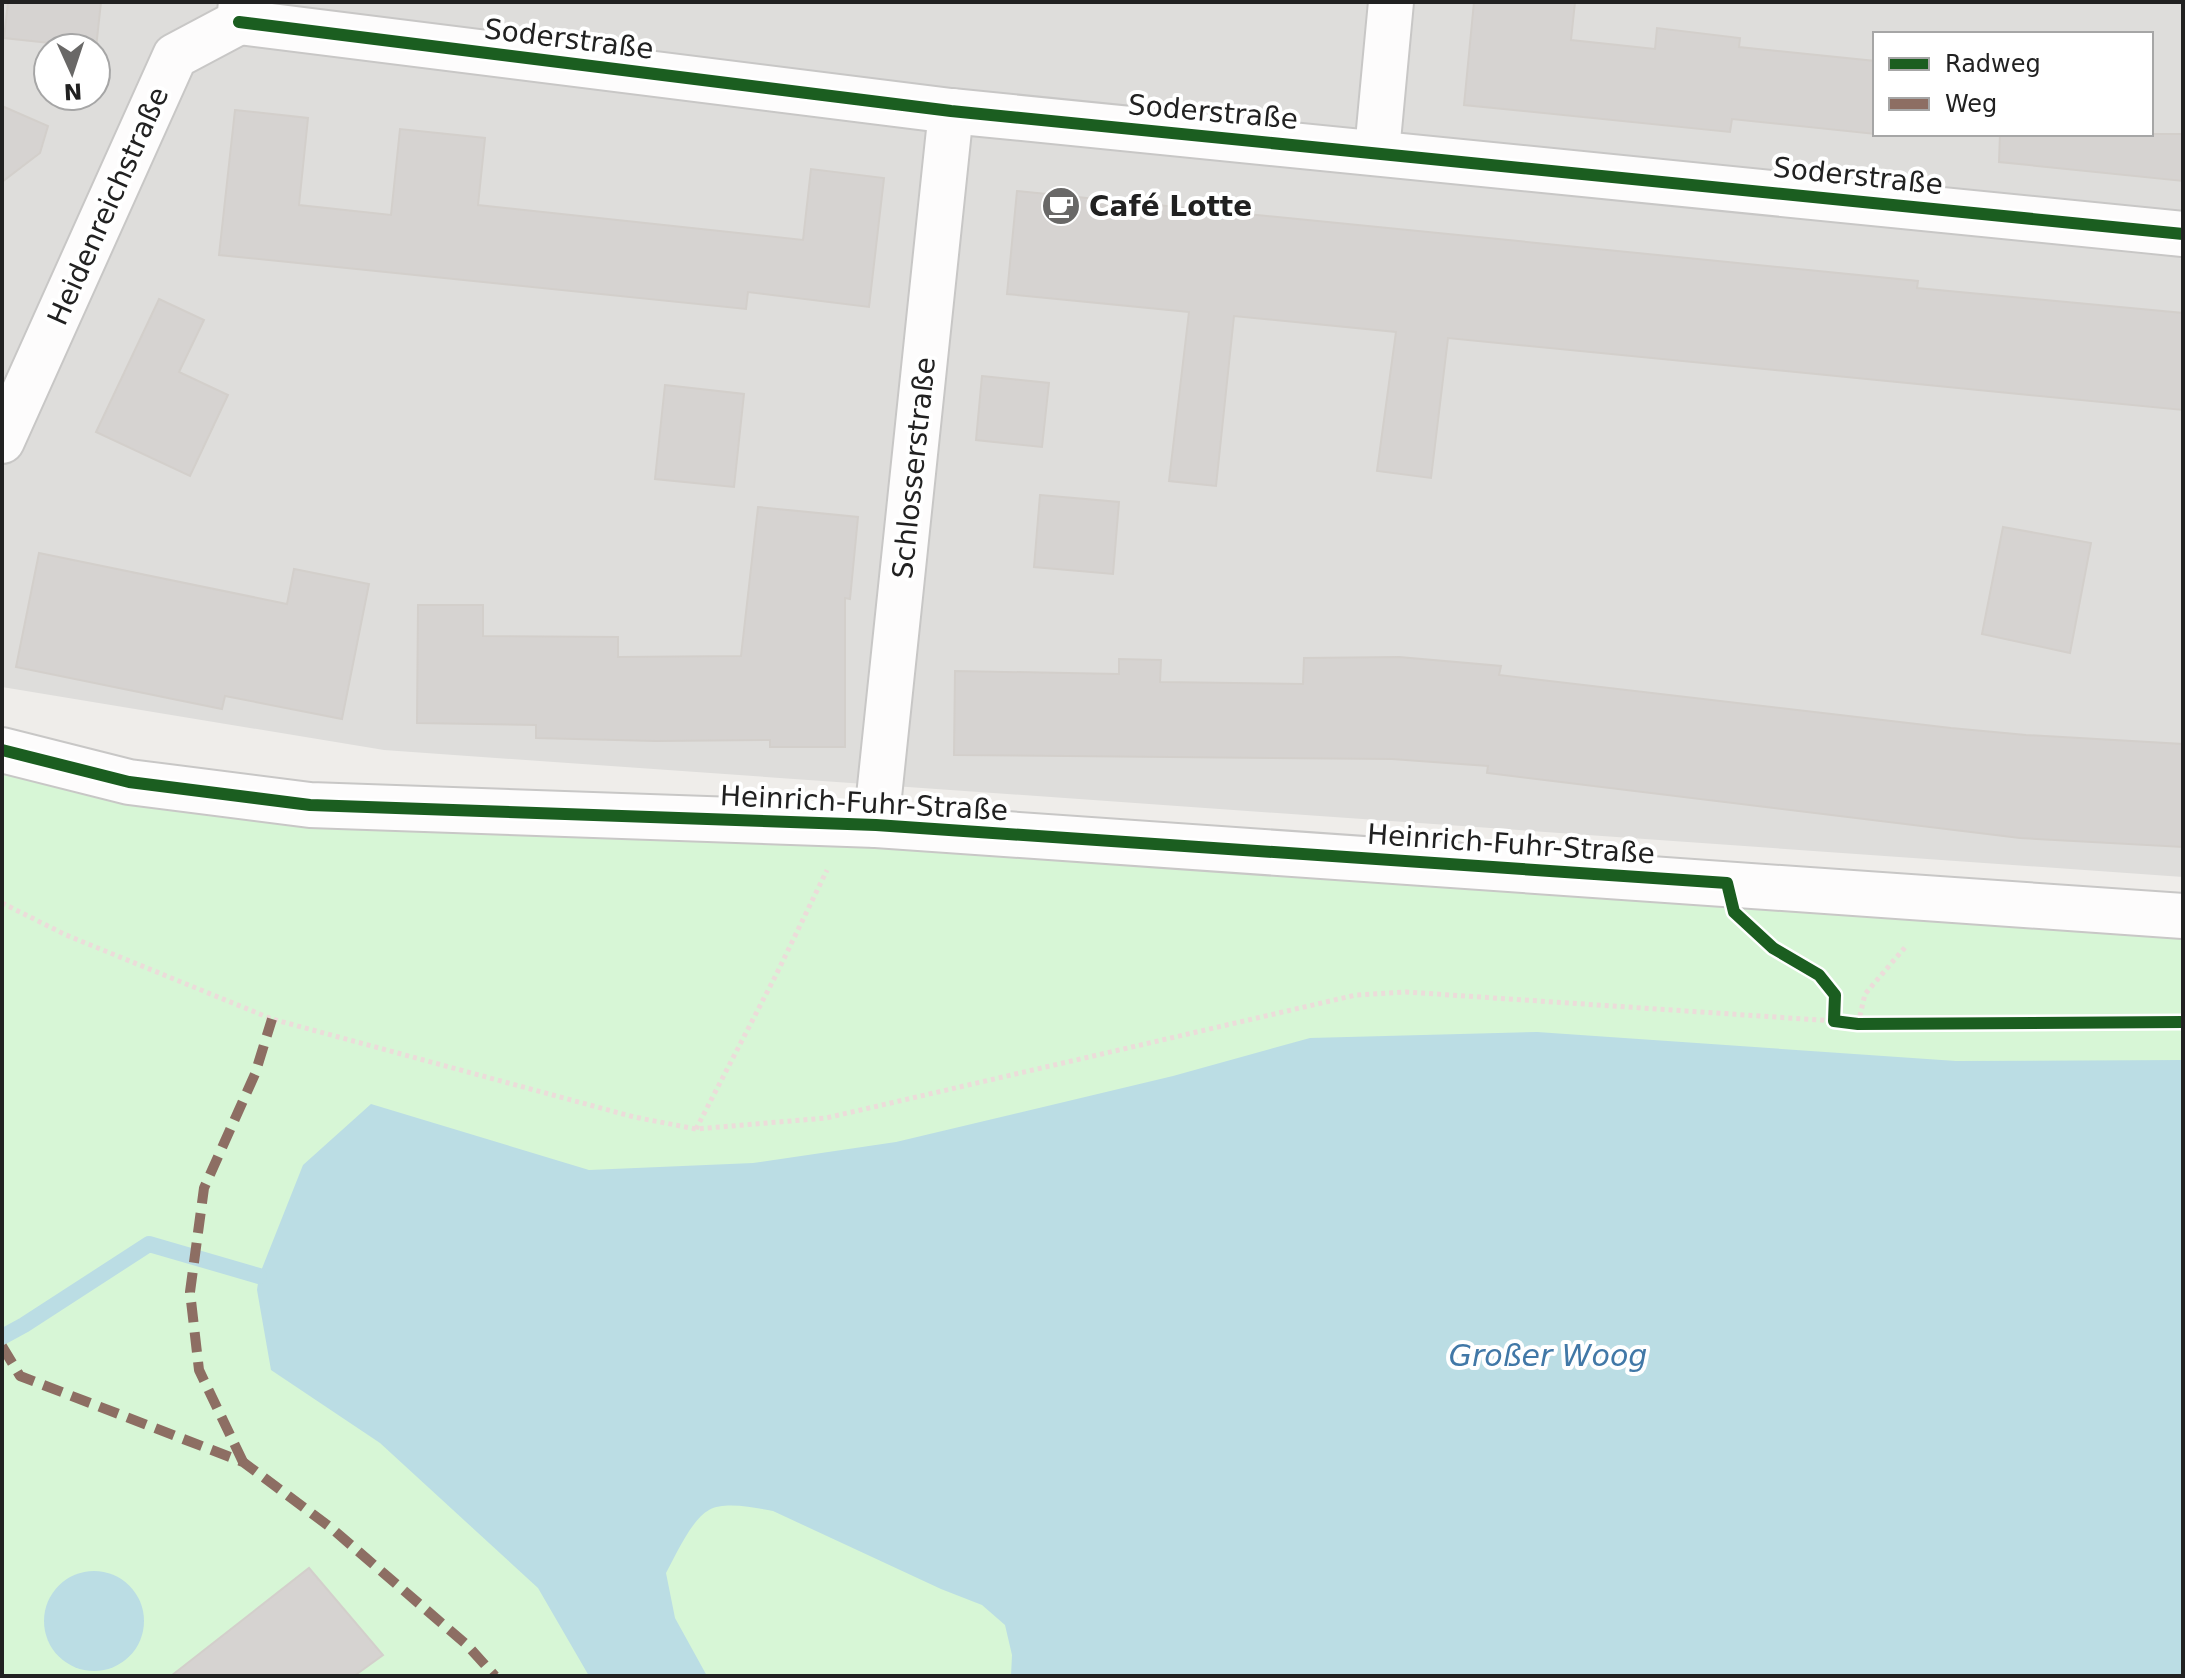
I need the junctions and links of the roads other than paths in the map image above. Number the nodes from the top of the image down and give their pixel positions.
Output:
1 (1391, 2) edge
2 (240, 12) edge
3 (951, 111) junction
4 (1377, 151) junction
5 (2183, 234) edge
6 (2, 441) edge
7 (2, 750) edge
8 (862, 825) junction
9 (2183, 916) edge

1 - 4 street
2 - 3 street, Soderstraße
2 - 6 street, Heidenreichstraße
3 - 4 street, Soderstraße
3 - 8 street, Schlosserstraße
4 - 5 street, Soderstraße
7 - 8 street, Heinrich-Fuhr-Straße
8 - 9 street, Heinrich-Fuhr-Straße

